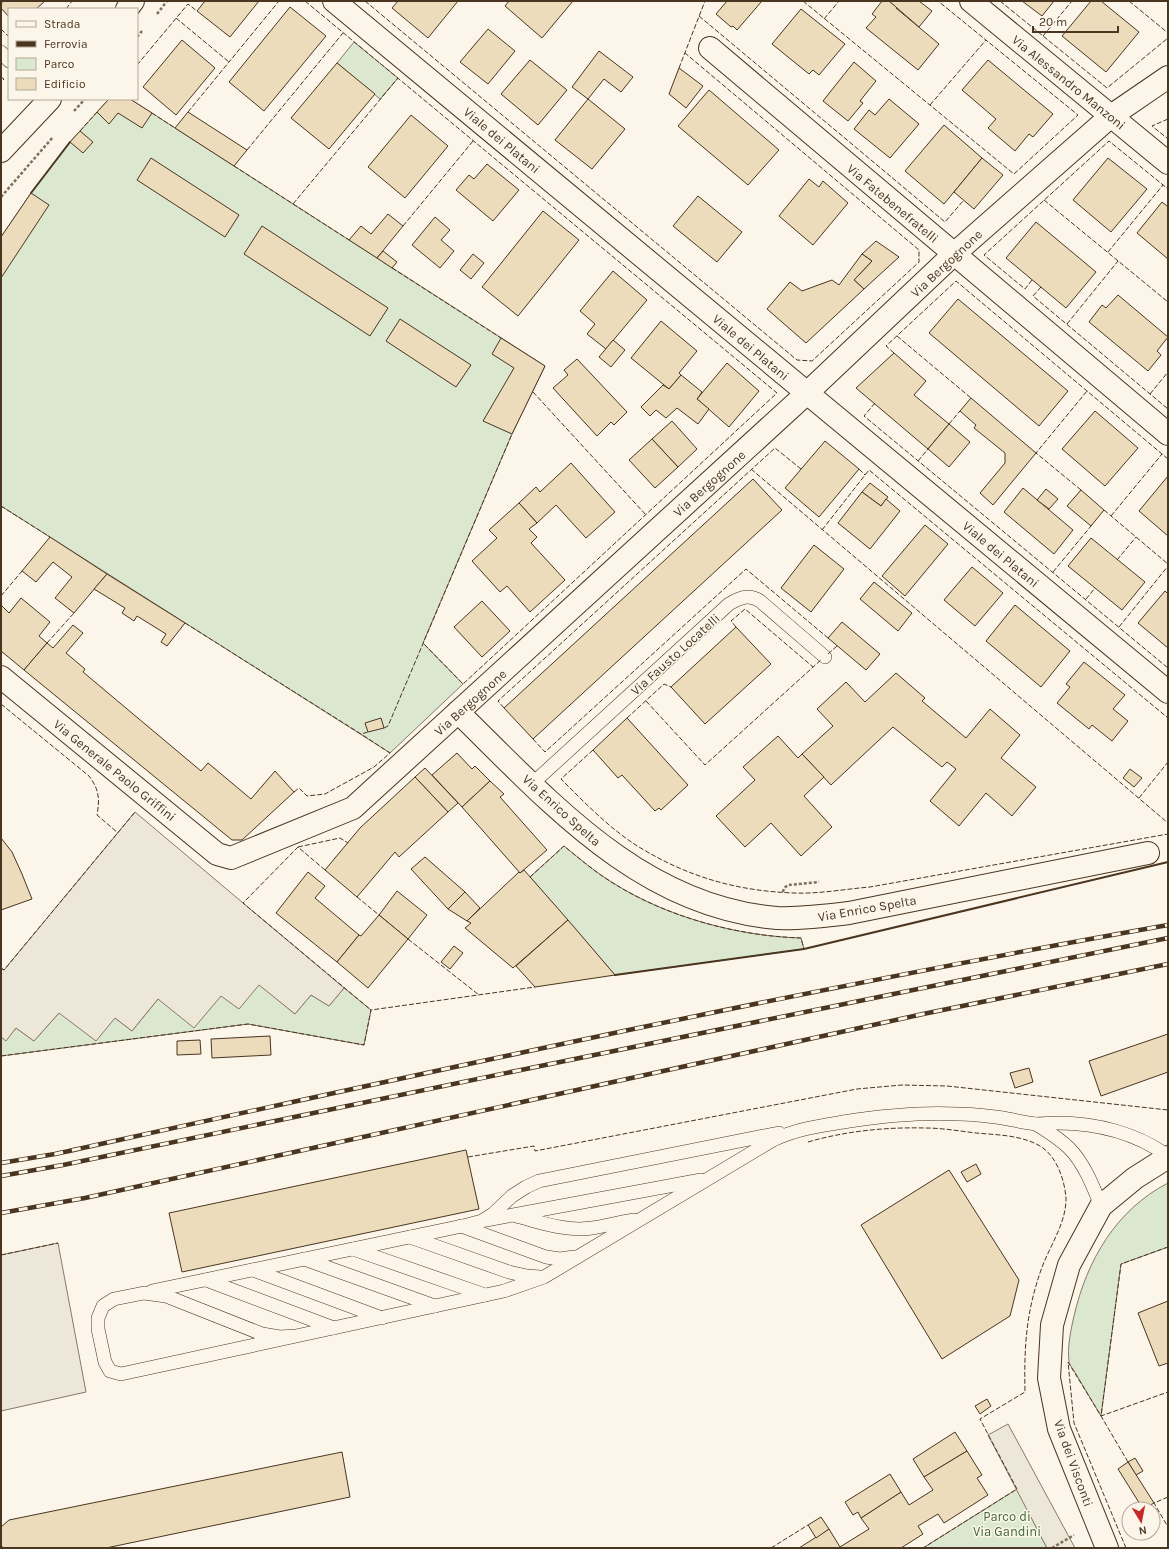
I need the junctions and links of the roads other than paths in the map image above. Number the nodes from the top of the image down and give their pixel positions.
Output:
1 (334, 1) edge
2 (971, 1) edge
3 (710, 48) dead end
4 (1168, 77) edge
5 (48, 100) edge
6 (1111, 116) junction
7 (1, 151) edge
8 (1168, 163) edge
9 (954, 254) junction
10 (807, 393) junction
11 (1168, 434) edge
12 (825, 656) dead end
13 (1, 677) edge
14 (1168, 692) edge
15 (458, 712) junction
16 (532, 784) junction
17 (1148, 853) dead end
18 (231, 858) joint
19 (1036, 1124) junction
20 (802, 1129) junction
21 (1168, 1157) edge
22 (710, 1178) junction
23 (1101, 1206) junction
24 (511, 1215) junction
25 (644, 1218) junction
26 (482, 1221) junction
27 (460, 1226) junction
28 (409, 1237) junction
29 (353, 1249) junction
30 (578, 1256) junction
31 (304, 1259) junction
32 (253, 1270) junction
33 (544, 1277) junction
34 (206, 1280) junction
35 (144, 1293) junction
36 (485, 1295) junction
37 (435, 1306) junction
38 (382, 1318) junction
39 (334, 1328) junction
40 (296, 1336) junction
41 (1107, 1548) edge

1 - 10 street, Viale dei Platani
2 - 6 street, Via Alessandro Manzoni
3 - 9 street, Via Fatebenefratelli
4 - 6 street, Via Bergognone
5 - 7 street
6 - 8 street, Via Alessandro Manzoni
6 - 9 street, Via Bergognone
9 - 10 street, Via Bergognone
9 - 11 street, Via Fatebenefratelli
10 - 14 street, Viale dei Platani
10 - 15 street, Via Bergognone
12 - 16 lane, Via Fausto Locatelli
13 - 18 street, Via Generale Paolo Griffini
15 - 16 street, Via Enrico Spelta
15 - 18 street, Via Bergognone
16 - 17 street, Via Enrico Spelta
19 - 20 lane
19 - 21 lane
19 - 23 lane
20 - 22 lane
20 - 26 lane
21 - 23 street, Via dei Visconti
22 - 24 lane
22 - 25 lane
23 - 41 street, Via dei Visconti
24 - 25 lane
24 - 26 lane
25 - 30 lane
26 - 27 lane
27 - 28 lane
27 - 30 lane
28 - 29 lane
28 - 33 lane
29 - 31 lane
29 - 36 lane
30 - 33 lane
31 - 32 lane
31 - 37 lane
32 - 34 lane
32 - 38 lane
33 - 36 lane
34 - 35 lane
34 - 39 lane
35 - 40 lane
35 - 40 lane
36 - 37 lane
37 - 38 lane
38 - 39 lane
39 - 40 lane

